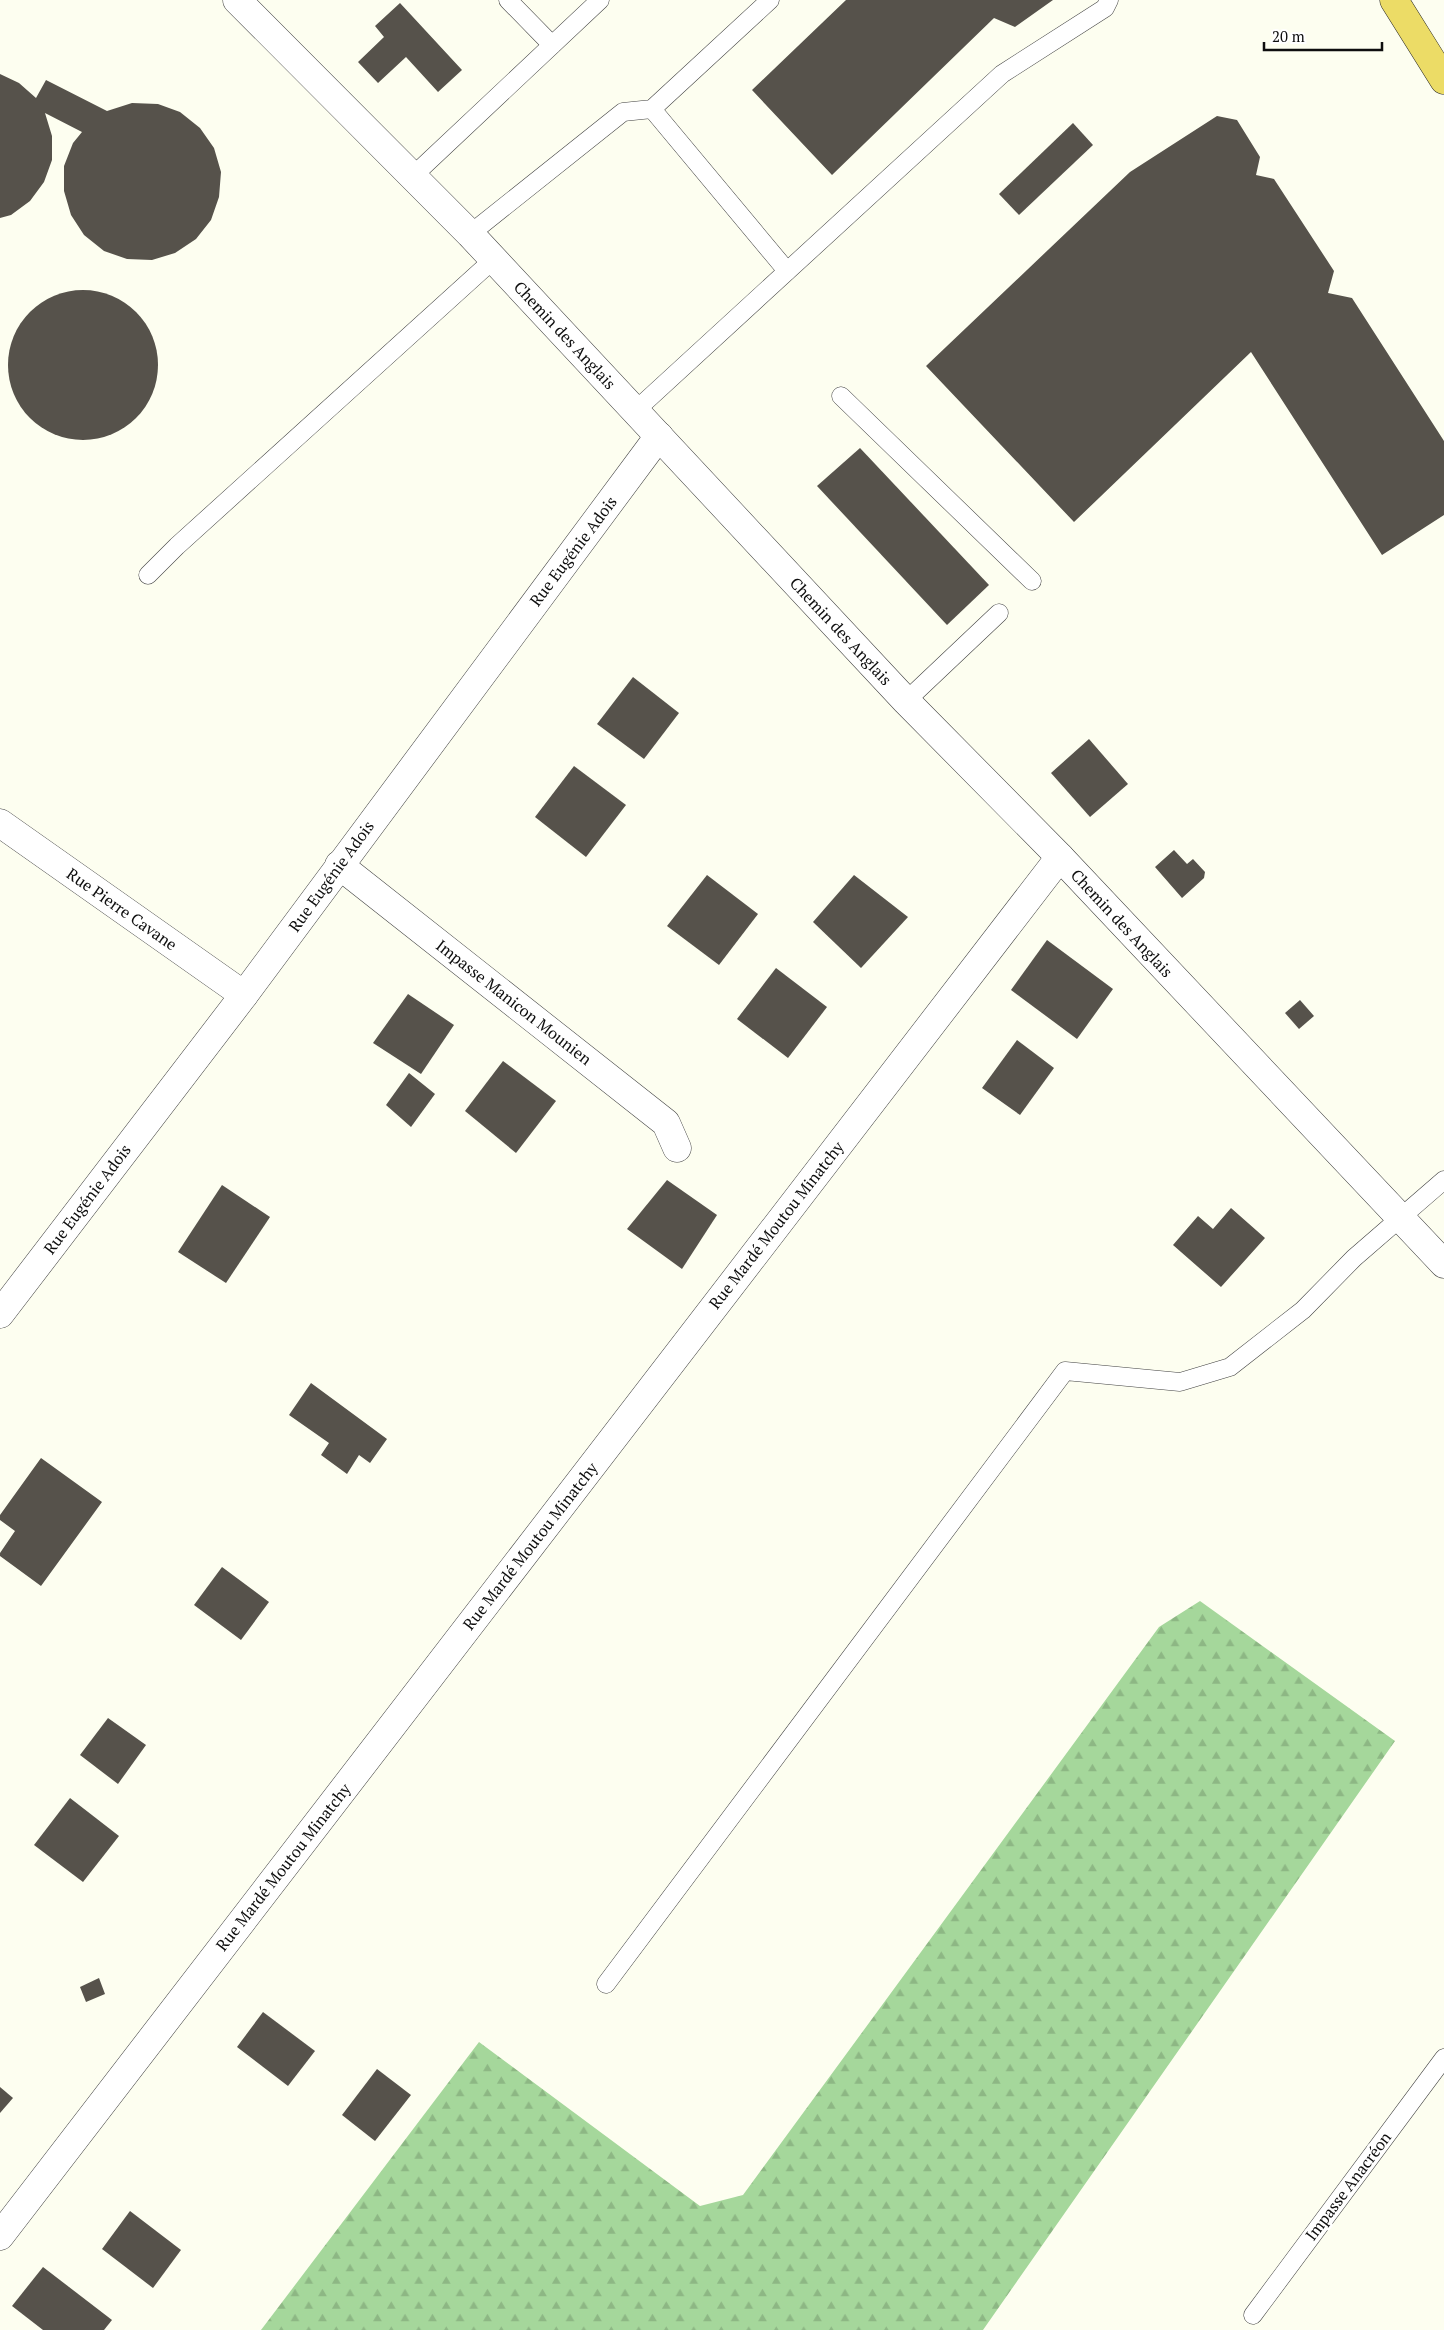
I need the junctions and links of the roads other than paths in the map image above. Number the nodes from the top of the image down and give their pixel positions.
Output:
1 (237, 0) edge
2 (508, 0) edge
3 (600, 0) edge
4 (770, 0) edge
5 (1109, 0) edge
6 (1385, 0) edge
7 (1394, 0) edge
8 (552, 45) junction
9 (1442, 76) edge
10 (652, 108) junction
11 (414, 175) junction
12 (470, 234) junction
13 (494, 259) junction
14 (787, 271) junction
15 (842, 396) dead end
16 (635, 411) junction
17 (659, 436) junction
18 (148, 575) dead end
19 (1032, 581) dead end
20 (999, 613) dead end
21 (906, 701) junction
22 (0, 823) edge
23 (1060, 856) junction
24 (339, 865) junction
25 (244, 995) junction
26 (677, 1148) dead end
27 (1444, 1180) edge
28 (1401, 1218) junction
29 (1444, 1264) edge
30 (0, 1314) edge
31 (606, 1984) dead end
32 (1444, 2058) edge
33 (0, 2236) edge
34 (1252, 2315) dead end

1 - 11 street, Chemin des Anglais
2 - 8 lane
3 - 8 lane
4 - 10 lane
5 - 14 lane
6 - 9 highway
7 - 9 highway
8 - 11 lane
10 - 12 lane
10 - 14 lane
11 - 12 street, Chemin des Anglais
12 - 13 street, Chemin des Anglais
13 - 16 street, Chemin des Anglais
13 - 18 lane
14 - 16 lane
15 - 19 lane
16 - 17 street, Chemin des Anglais
17 - 21 street, Chemin des Anglais
17 - 24 street, Rue Eugénie Adois
20 - 21 lane
21 - 23 street, Chemin des Anglais
22 - 25 street, Rue Pierre Cavane
23 - 28 street, Chemin des Anglais
23 - 33 street, Rue Mardé Moutou Minatchy
24 - 25 street, Rue Eugénie Adois
24 - 26 street, Impasse Manicon Mounien
25 - 30 street, Rue Eugénie Adois
27 - 28 lane
28 - 29 street, Chemin des Anglais
28 - 31 lane
32 - 34 lane, Impasse Anacréon

